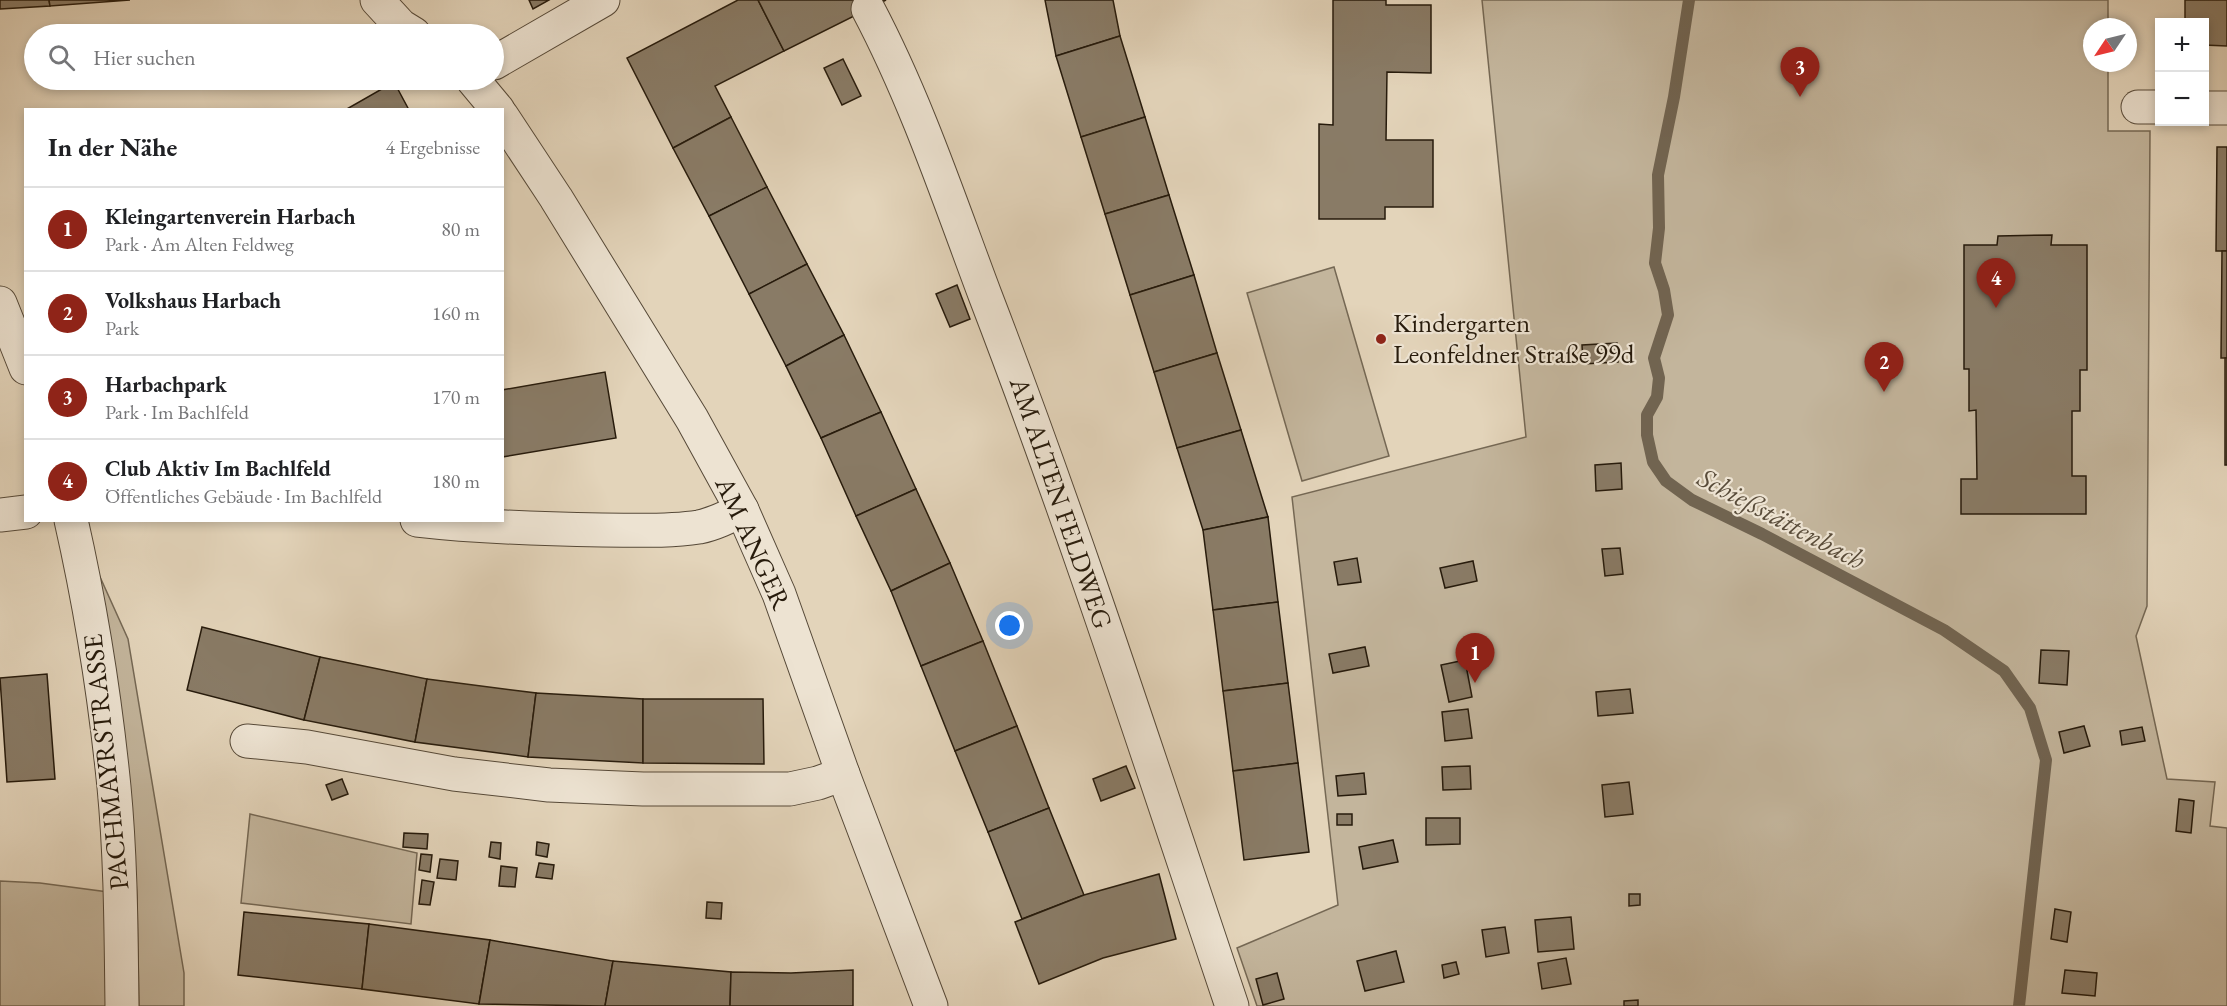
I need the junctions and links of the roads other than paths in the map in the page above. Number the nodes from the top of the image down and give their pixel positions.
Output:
1 (377, 0) edge
2 (603, 0) edge
3 (868, 9) dead end
4 (399, 24) edge
5 (504, 57) edge
6 (481, 90) edge
7 (496, 108) edge
8 (2209, 108) edge
9 (2227, 108) edge
10 (508, 137) edge
11 (11, 309) edge
12 (24, 360) edge
13 (742, 510) junction
14 (24, 512) edge
15 (0, 515) edge
16 (71, 522) edge
17 (448, 522) edge
18 (247, 741) dead end
19 (843, 774) junction
20 (123, 1006) edge
21 (931, 1006) edge
22 (1232, 1006) edge

1 - 4 street
2 - 5 street
3 - 22 street, AM ALTEN FELDWEG
6 - 7 street
8 - 9 street
10 - 13 street, AM ANGER
11 - 12 street
13 - 17 street
13 - 19 street, AM ANGER
14 - 15 street
16 - 20 street, PACHMAYRSTRASSE
18 - 19 street
19 - 21 street, AM ANGER

